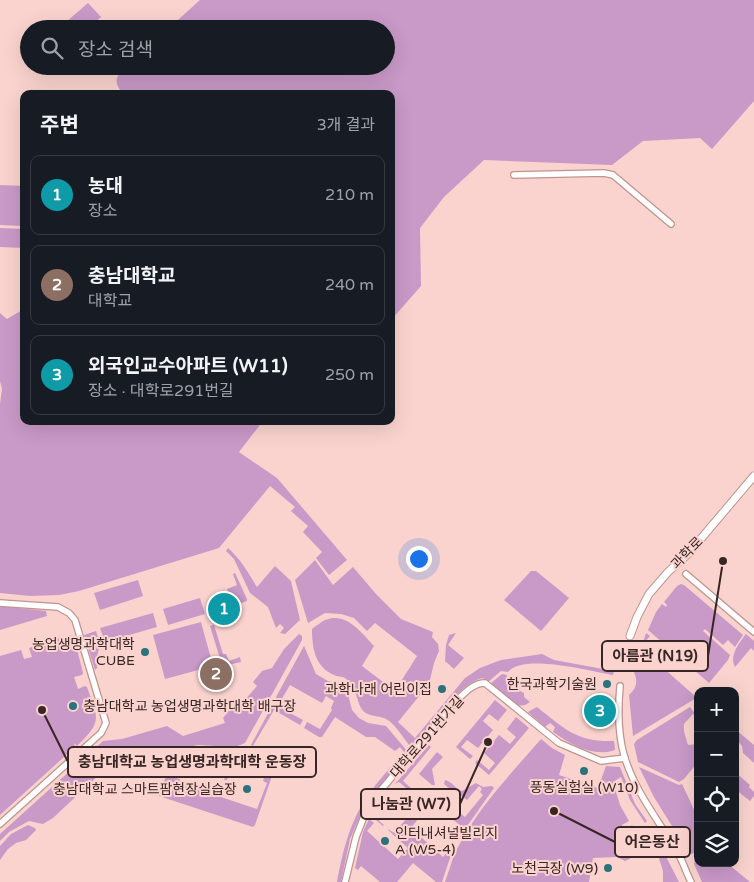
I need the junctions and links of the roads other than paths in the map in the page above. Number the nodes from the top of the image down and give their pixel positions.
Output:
1 (514, 175) dead end
2 (671, 224) dead end
3 (754, 476) edge
4 (686, 574) dead end
5 (0, 603) edge
6 (754, 632) edge
7 (630, 636) dead end
8 (620, 686) dead end
9 (625, 758) junction
10 (0, 824) edge
11 (345, 882) edge
12 (691, 882) edge

1 - 2 street
3 - 7 street, 과학로
4 - 6 street
5 - 10 street
8 - 9 street
9 - 11 street, 대학로291번가길
9 - 12 street

